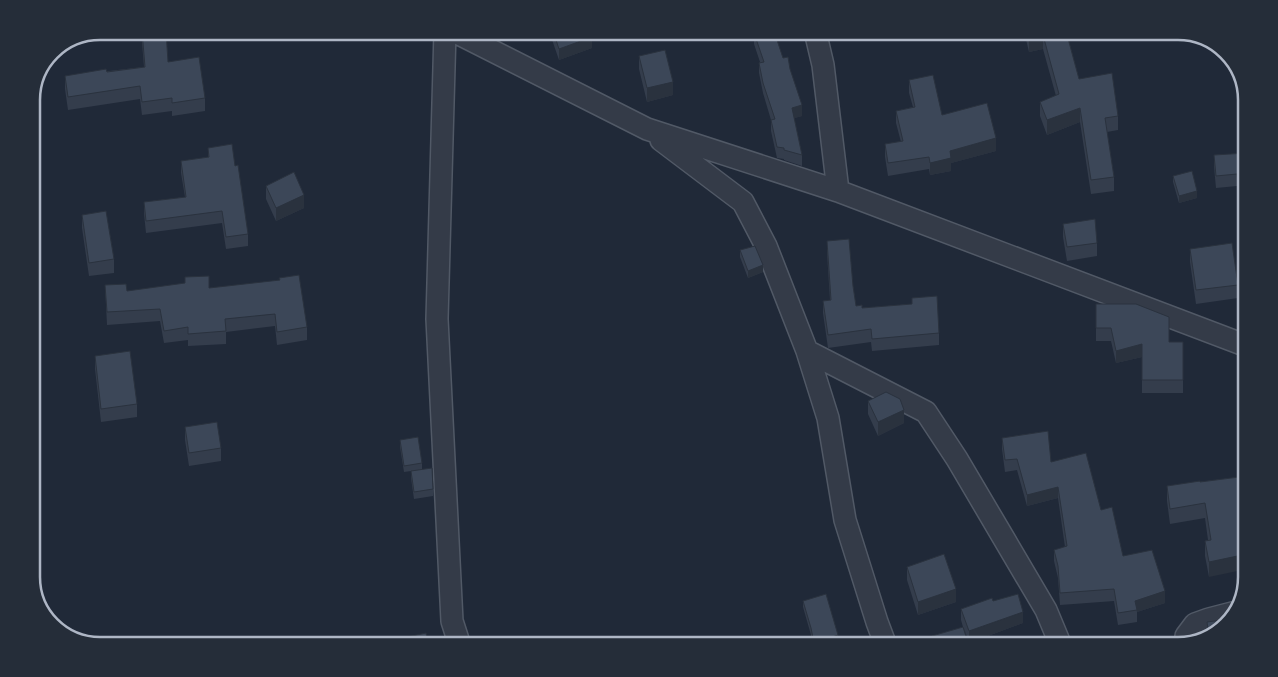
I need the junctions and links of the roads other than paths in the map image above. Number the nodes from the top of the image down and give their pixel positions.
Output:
1 (445, 40) edge
2 (471, 40) edge
3 (818, 40) edge
4 (647, 129) junction
5 (838, 191) junction
6 (1238, 343) edge
7 (807, 351) junction
8 (1224, 615) edge
9 (1186, 636) edge
10 (457, 637) edge
11 (883, 637) edge
12 (1056, 637) edge

1 - 10 street
2 - 4 street
3 - 5 street
4 - 5 street
4 - 7 street
5 - 6 street
7 - 11 street
7 - 12 street
8 - 9 street

